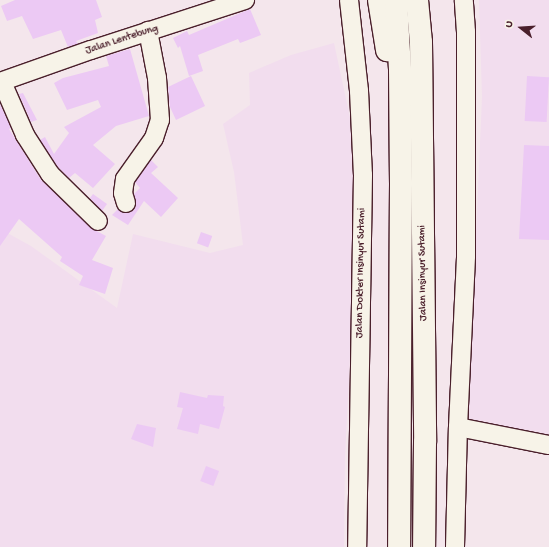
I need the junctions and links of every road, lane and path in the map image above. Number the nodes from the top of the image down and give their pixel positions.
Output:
1 (245, 0) edge
2 (349, 0) edge
3 (379, 0) edge
4 (396, 0) edge
5 (417, 0) edge
6 (464, 0) edge
7 (148, 31) junction
8 (1, 82) edge
9 (401, 183) junction
10 (126, 203) dead end
11 (98, 221) dead end
12 (458, 427) junction
13 (549, 445) edge
14 (357, 547) edge
15 (399, 547) edge
16 (424, 547) edge
17 (455, 547) edge

1 - 7 street, Jalan Lentebung
2 - 14 street, Jalan Dokter Insinyur Sutami
3 - 9 highway
4 - 9 highway, Jalan Insinyur Sutami
5 - 16 highway, Jalan Insinyur Sutami
6 - 12 street
7 - 8 street, Jalan Lentebung
7 - 10 street
8 - 11 street
9 - 15 highway, Jalan Insinyur Sutami
12 - 13 street
12 - 17 street

